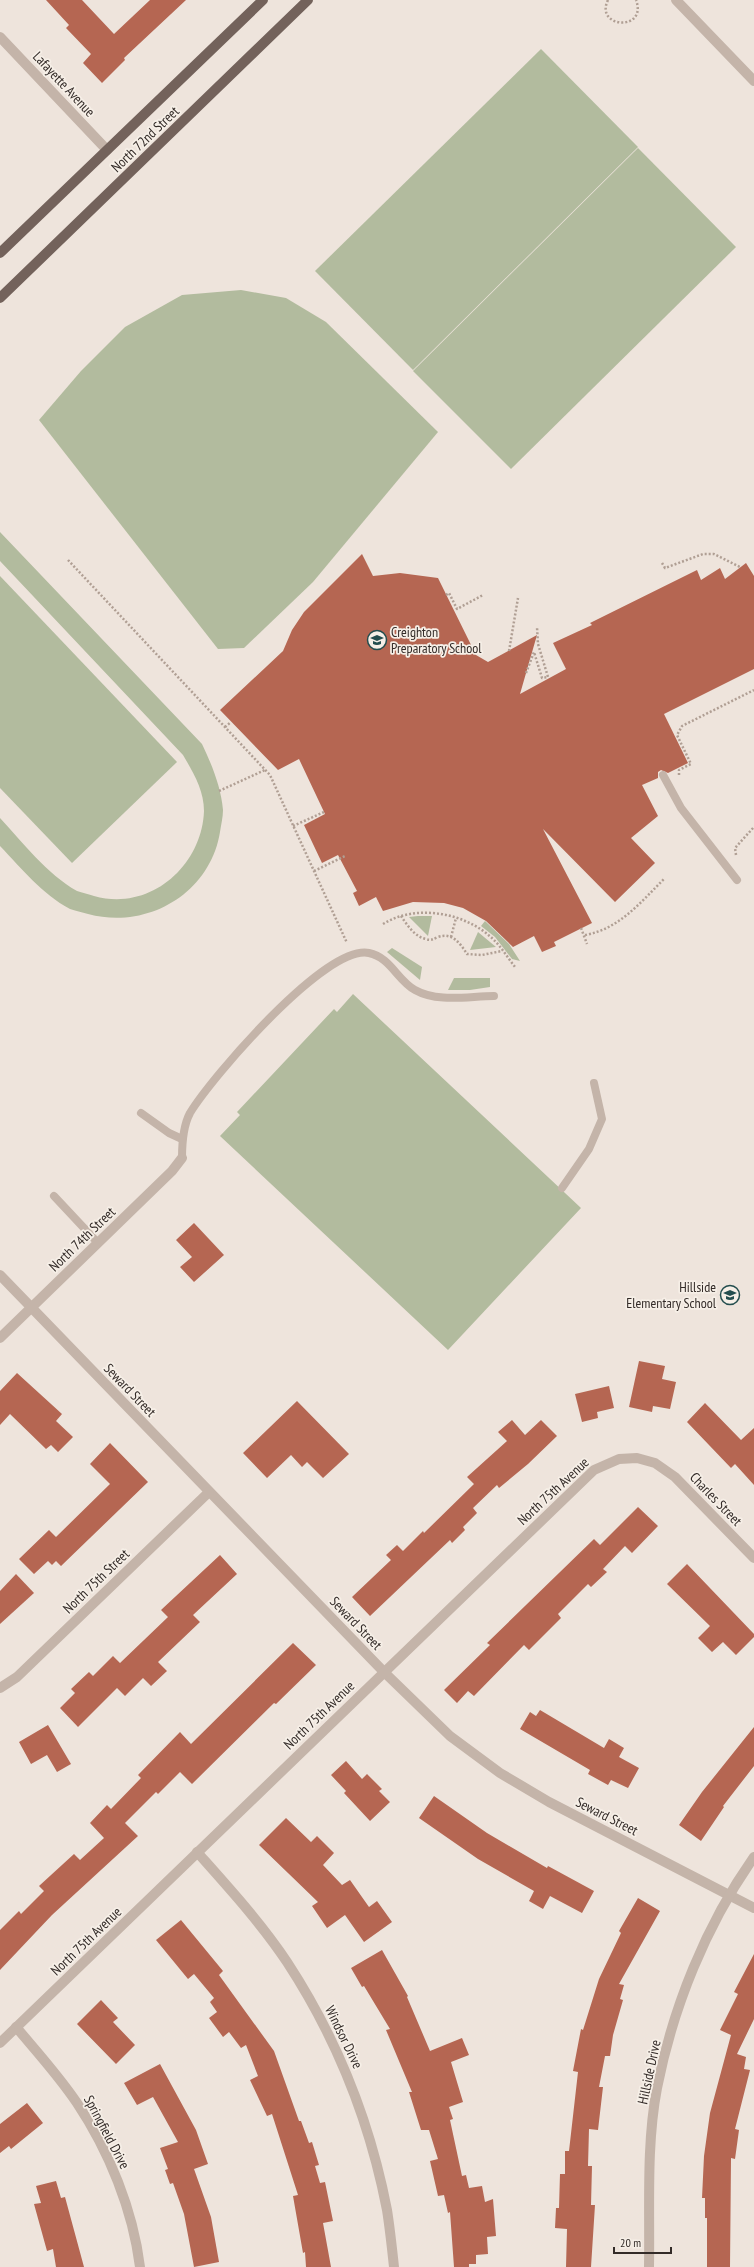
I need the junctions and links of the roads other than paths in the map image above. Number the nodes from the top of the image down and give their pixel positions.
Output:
1 (263, 0) edge
2 (308, 0) edge
3 (676, 0) edge
4 (0, 37) edge
5 (754, 81) edge
6 (107, 150) junction
7 (0, 253) edge
8 (0, 298) edge
9 (663, 775) dead end
10 (737, 880) dead end
11 (494, 996) dead end
12 (594, 1083) dead end
13 (141, 1113) dead end
14 (182, 1140) junction
15 (182, 1158) joint
16 (562, 1188) dead end
17 (54, 1196) dead end
18 (98, 1243) junction
19 (0, 1275) edge
20 (31, 1308) junction
21 (0, 1338) edge
22 (675, 1477) joint
23 (209, 1492) junction
24 (754, 1558) edge
25 (384, 1672) junction
26 (0, 1688) edge
27 (197, 1852) junction
28 (754, 1857) edge
29 (729, 1896) junction
30 (754, 1908) edge
31 (16, 2027) junction
32 (0, 2043) edge
33 (140, 2267) edge
34 (394, 2267) edge
35 (648, 2267) edge

1 - 6 main road, North 72nd Street
2 - 8 main road, North 72nd Street
3 - 5 street
4 - 6 street, Lafayette Avenue
6 - 7 main road, North 72nd Street
9 - 10 lane
11 - 14 lane
12 - 16 lane
13 - 14 lane
14 - 15 lane
15 - 18 street, North 74th Street
17 - 18 lane
18 - 20 street, North 74th Street
19 - 20 street, Seward Street
20 - 21 street, North 74th Street
20 - 23 street, Seward Street
22 - 24 street, Charles Street
22 - 25 street, North 75th Avenue
23 - 25 street, Seward Street
23 - 26 street, North 75th Street
25 - 27 street, North 75th Avenue
25 - 29 street, Seward Street
27 - 31 street, North 75th Avenue
27 - 34 street, Windsor Drive
28 - 29 street, Hillside Drive
29 - 30 street, Seward Street
29 - 35 street, Hillside Drive
31 - 32 street, North 75th Avenue
31 - 33 street, Springfield Drive

